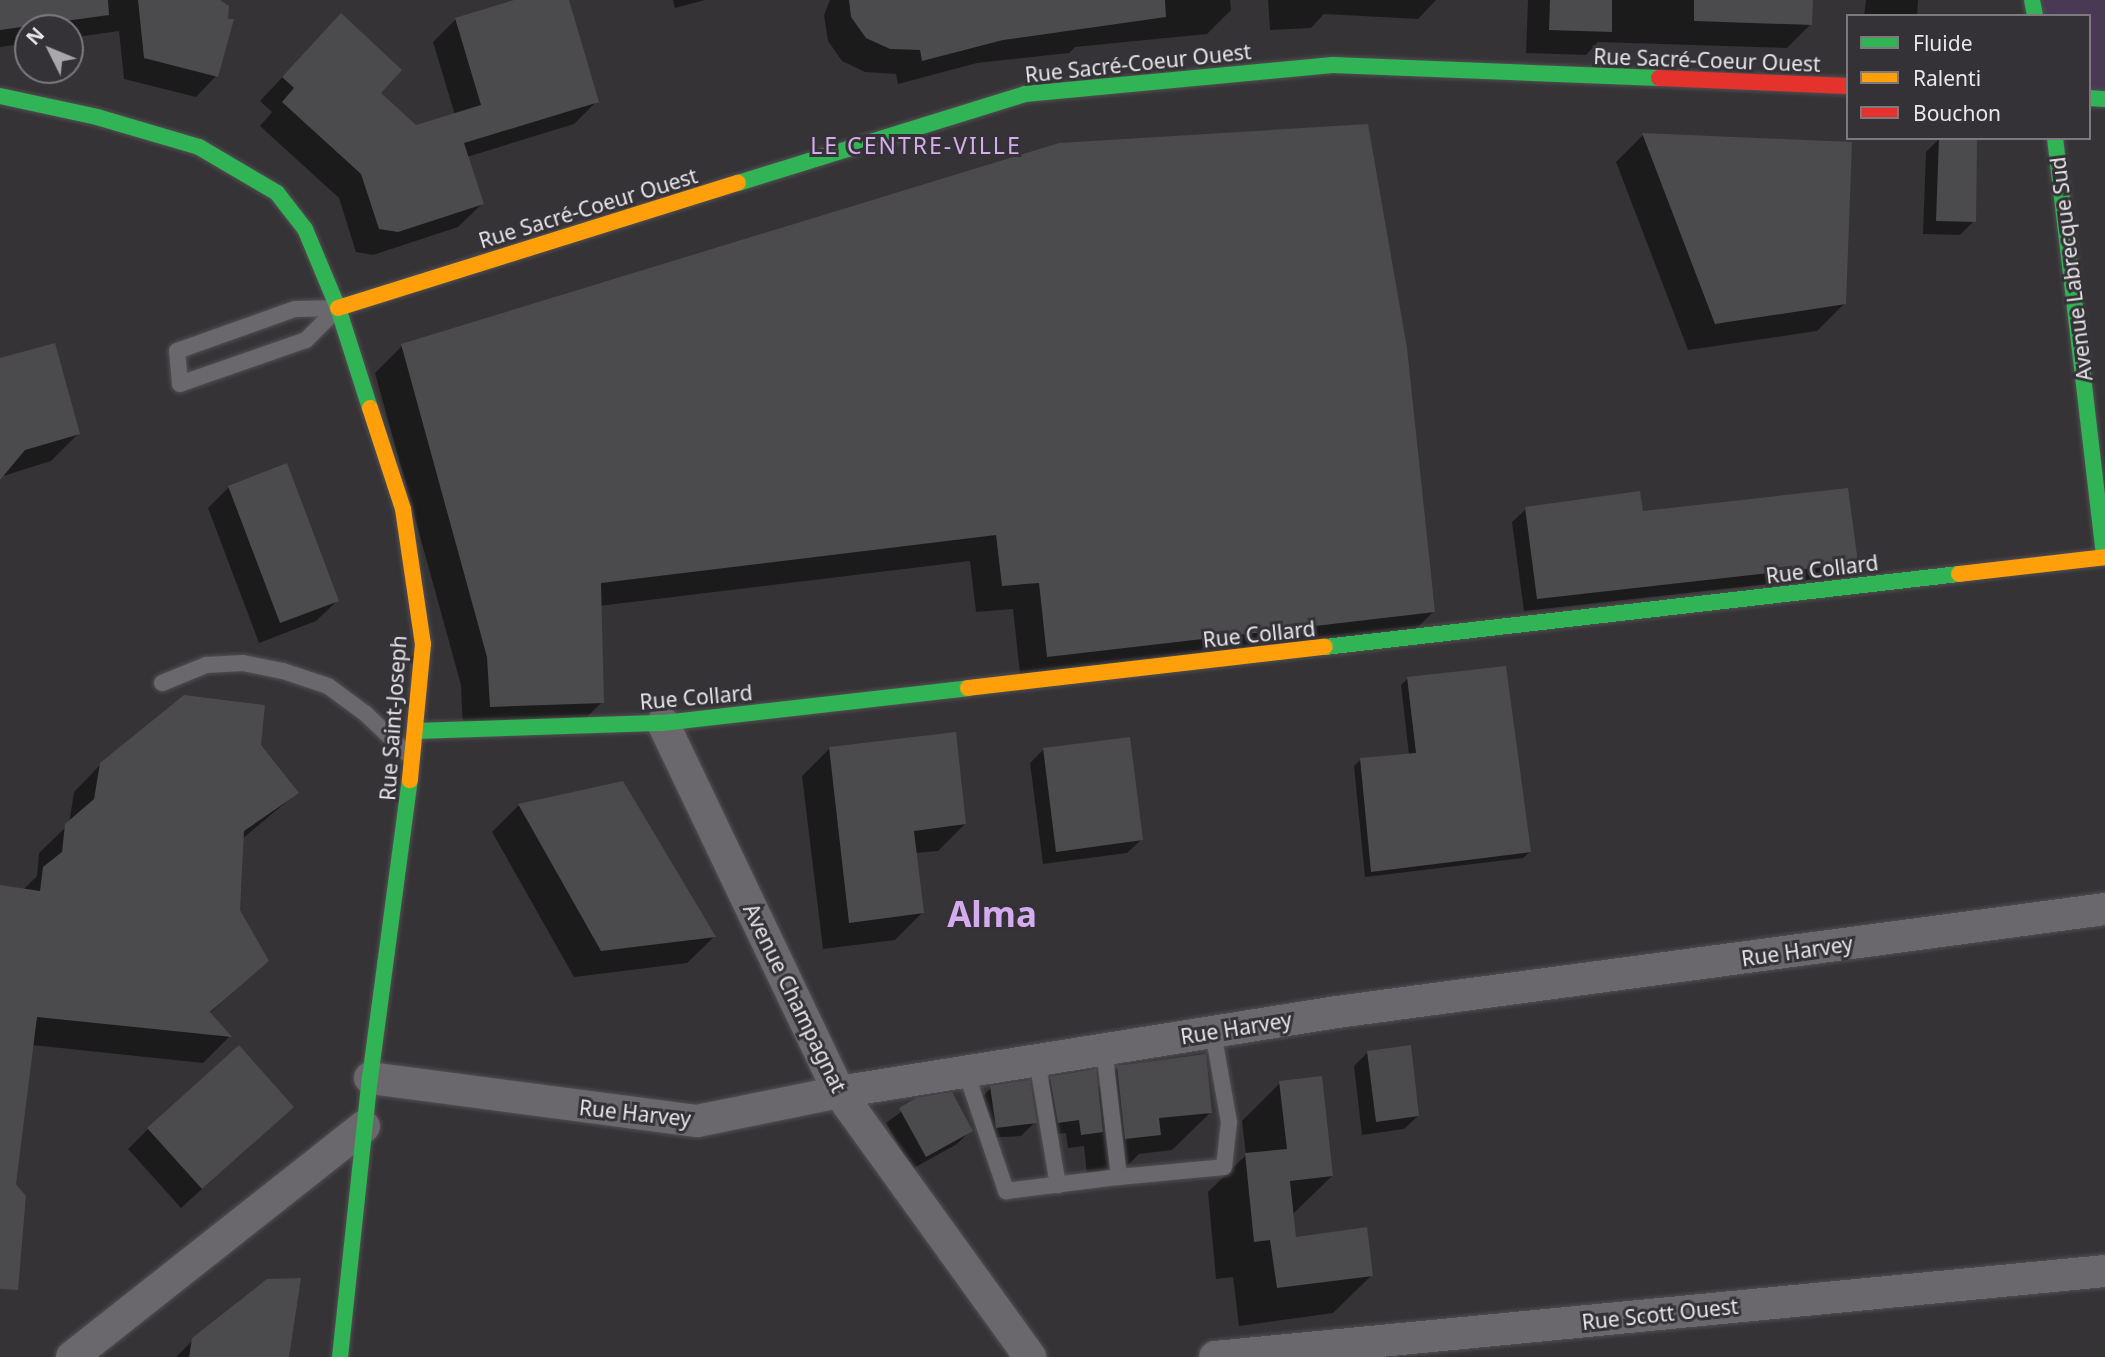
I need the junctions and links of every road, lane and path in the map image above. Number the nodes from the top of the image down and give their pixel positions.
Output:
1 (1846, 86) edge
2 (0, 96) edge
3 (2055, 140) edge
4 (338, 308) junction
5 (2105, 561) edge
6 (162, 683) dead end
7 (663, 723) junction
8 (417, 731) junction
9 (414, 761) junction
10 (2105, 909) edge
11 (1213, 1032) junction
12 (1104, 1049) junction
13 (1037, 1060) junction
14 (966, 1072) junction
15 (370, 1078) junction
16 (839, 1092) junction
17 (364, 1126) junction
18 (1119, 1177) junction
19 (1058, 1185) junction
20 (2105, 1271) edge
21 (72, 1357) edge
22 (340, 1357) edge
23 (1030, 1357) edge
24 (1215, 1357) edge

1 - 4 street, Rue Sacré-Coeur Ouest
2 - 4 street, Rue Saint-Joseph
3 - 5 street, Avenue Labrecque Sud
4 - 4 lane
4 - 8 street, Rue Saint-Joseph
5 - 7 street, Rue Collard
6 - 9 lane
7 - 8 street, Rue Collard
7 - 16 street, Avenue Champagnat
8 - 9 street, Rue Saint-Joseph
9 - 15 street, Rue Saint-Joseph
10 - 11 street, Rue Harvey
11 - 12 street, Rue Harvey
11 - 18 lane
12 - 13 street, Rue Harvey
12 - 18 lane
13 - 14 street, Rue Harvey
13 - 19 lane
14 - 16 street, Rue Harvey
14 - 19 lane
15 - 16 street, Rue Harvey
15 - 17 street, Rue Saint-Joseph
16 - 23 street, Avenue Champagnat
17 - 21 street
17 - 22 street, Rue Saint-Joseph
18 - 19 lane
20 - 24 street, Rue Scott Ouest

